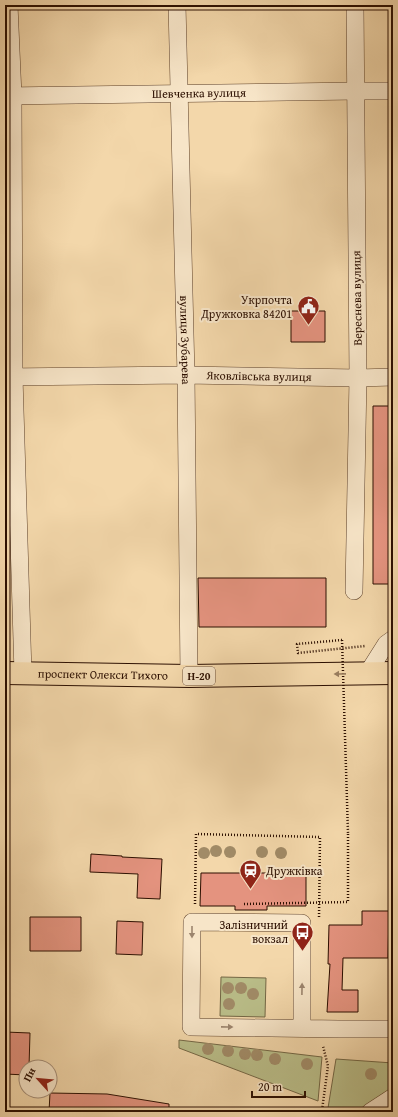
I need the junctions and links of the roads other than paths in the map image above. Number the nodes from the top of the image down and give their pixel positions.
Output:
1 (9, 5) edge
2 (176, 5) edge
3 (355, 5) edge
4 (355, 91) junction
5 (393, 92) edge
6 (178, 94) junction
7 (9, 96) edge
8 (186, 375) junction
9 (10, 377) edge
10 (393, 377) edge
11 (358, 378) junction
12 (354, 591) dead end
13 (389, 641) edge
14 (14, 673) edge
15 (393, 673) edge
16 (367, 674) junction
17 (189, 676) junction
18 (302, 1028) junction
19 (393, 1029) edge
20 (393, 1097) edge
21 (370, 1112) edge

1 - 7 street
2 - 6 street, вулиця Зубарева
3 - 4 street, Вереснева вулиця
4 - 5 street, Шевченка вулиця
4 - 6 street, Шевченка вулиця
4 - 11 street, Вереснева вулиця
6 - 7 street, Шевченка вулиця
6 - 8 street, вулиця Зубарева
7 - 9 street
8 - 9 street, Яковлівська вулиця
8 - 11 street, Яковлівська вулиця
8 - 17 street, вулиця Зубарева
9 - 14 street
10 - 11 street, Яковлівська вулиця
11 - 12 street, Вереснева вулиця
13 - 16 street
14 - 17 main road, проспект Олекси Тихого / Н-20
15 - 16 main road, проспект Олекси Тихого / Н-20
16 -> 17 main road, проспект Олекси Тихого / Н-20
18 -> 18 street
18 - 19 street
20 - 21 street

